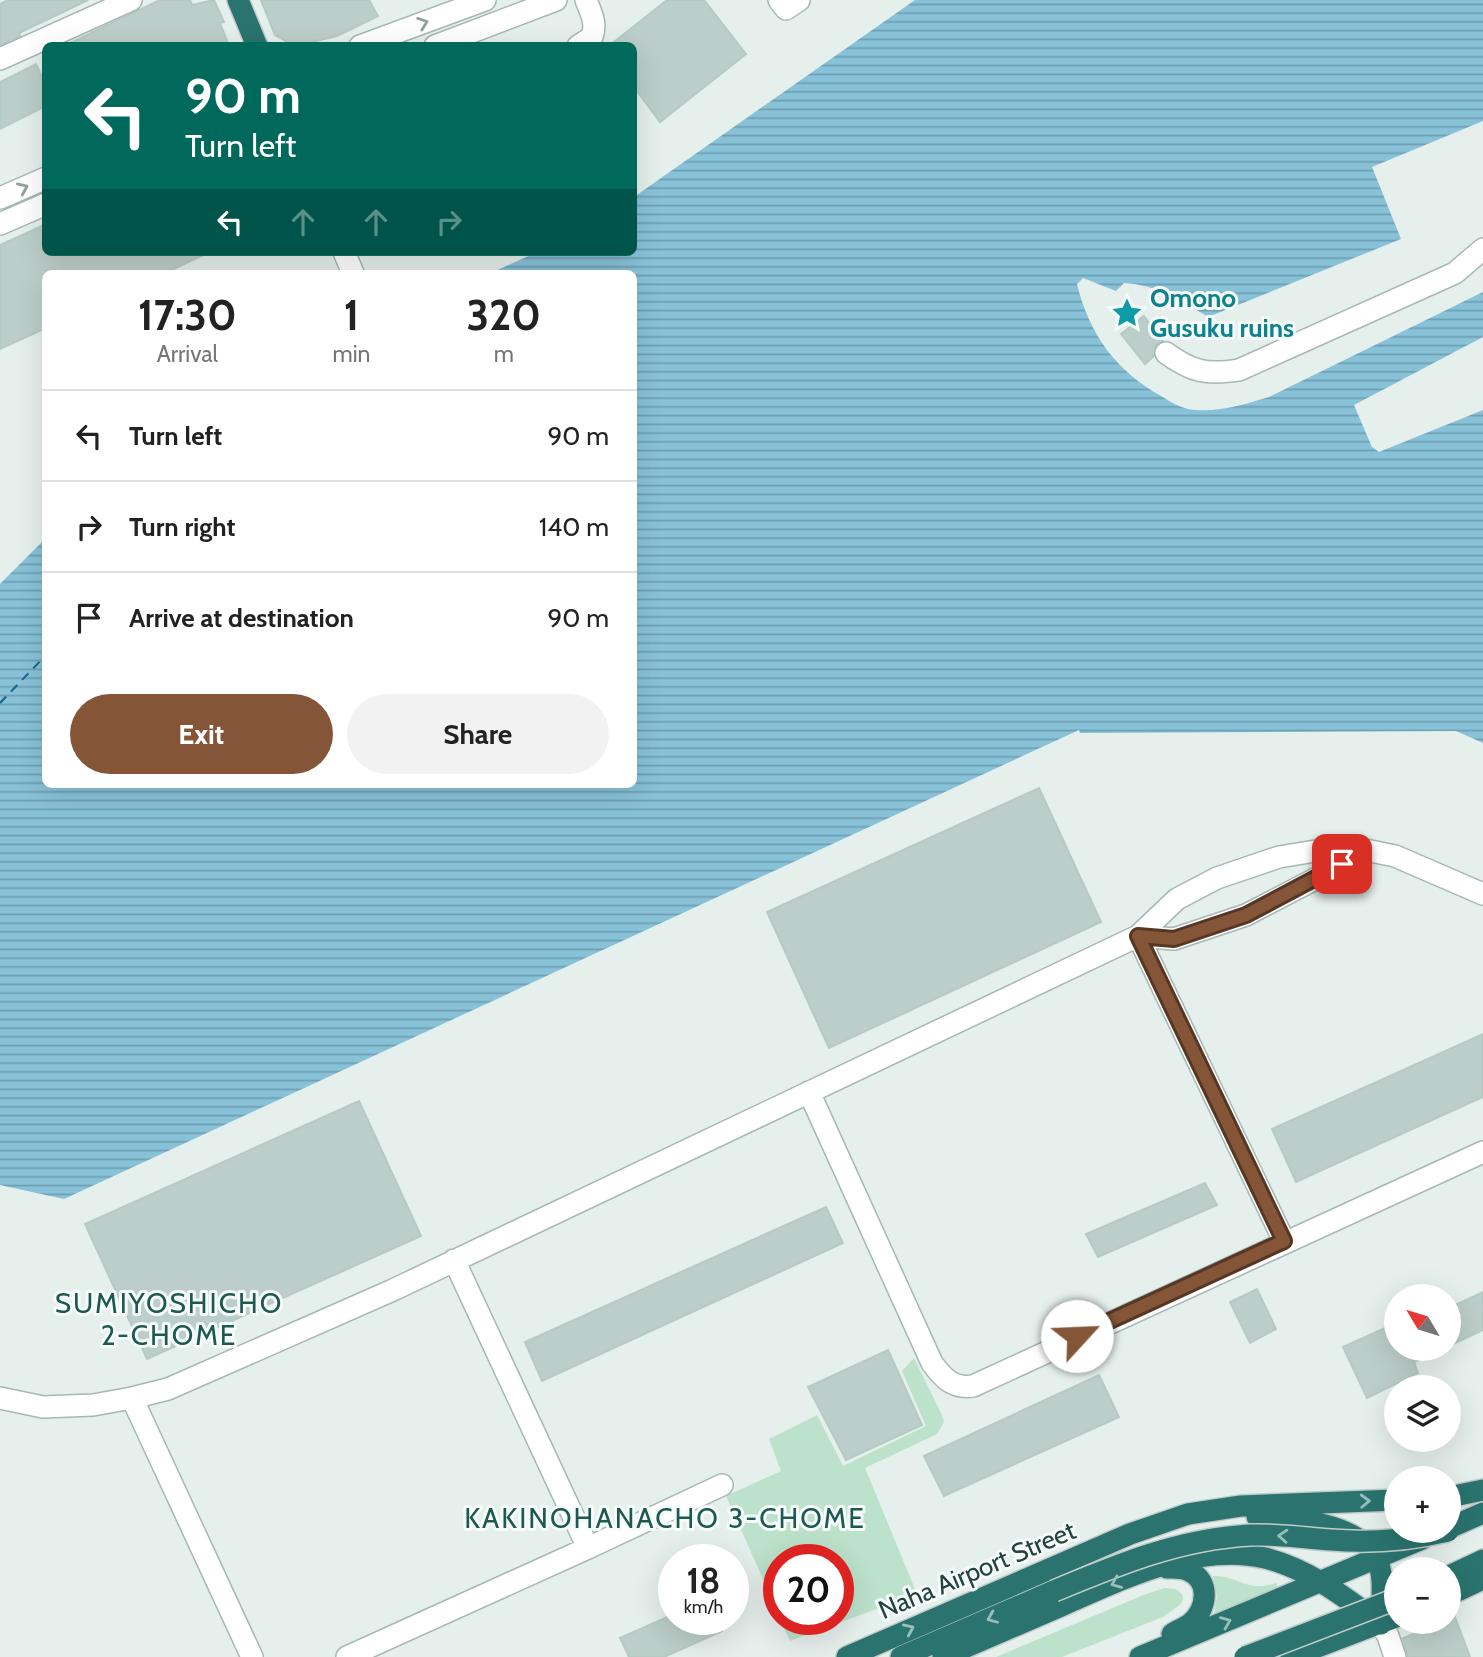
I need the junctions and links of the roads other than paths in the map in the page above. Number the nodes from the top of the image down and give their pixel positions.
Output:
1 (237, 0) edge
2 (485, 0) edge
3 (556, 0) edge
4 (586, 0) edge
5 (779, 0) edge
6 (799, 0) edge
7 (117, 3) edge
8 (255, 42) edge
9 (371, 42) edge
10 (446, 42) edge
11 (584, 42) edge
12 (0, 59) edge
13 (42, 180) edge
14 (0, 198) edge
15 (42, 206) edge
16 (0, 224) edge
17 (1483, 250) edge
18 (1166, 353) dead end
19 (1369, 851) junction
20 (1483, 894) edge
21 (1138, 936) junction
22 (809, 1092) junction
23 (1483, 1152) edge
24 (1284, 1241) junction
25 (454, 1260) junction
26 (0, 1398) edge
27 (132, 1398) junction
28 (722, 1485) dead end
29 (1483, 1490) edge
30 (1461, 1495) edge
31 (1384, 1500) edge
32 (1483, 1513) edge
33 (1483, 1522) edge
34 (1461, 1524) edge
35 (1461, 1527) edge
36 (1130, 1534) junction
37 (1384, 1540) edge
38 (1412, 1543) edge
39 (588, 1548) junction
40 (1376, 1558) junction
41 (1483, 1560) edge
42 (1158, 1568) junction
43 (1461, 1570) edge
44 (1483, 1579) edge
45 (1321, 1582) junction
46 (1461, 1589) edge
47 (1384, 1594) edge
48 (1384, 1604) edge
49 (1384, 1618) edge
50 (1384, 1623) edge
51 (1388, 1634) edge
52 (252, 1657) edge
53 (347, 1657) edge
54 (847, 1657) edge
55 (901, 1657) edge
56 (943, 1657) edge
57 (1130, 1657) edge
58 (1140, 1657) edge
59 (1245, 1657) edge
60 (1291, 1657) edge
61 (1395, 1657) edge

1 - 8 highway
9 -> 2 street
3 - 10 street
4 - 11 street
5 - 6 street
7 - 12 street
14 -> 13 street
15 - 16 street
17 - 18 street
19 - 20 street
19 - 21 street
19 - 21 street
21 - 22 street
21 - 24 street
22 - 24 street
22 - 25 street
23 - 24 street
25 - 27 street
25 - 39 street
26 - 27 street
27 - 52 street
28 - 39 street
29 - 30 highway
36 -> 31 highway
32 - 34 highway
33 - 35 highway
36 - 40 highway
54 -> 36 highway, Naha Airport Street
37 -> 55 highway, bridge
38 - 40 highway
39 - 53 street
40 - 45 highway
40 - 47 highway
41 - 43 highway
42 - 45 highway
42 -> 56 highway
42 - 57 highway
44 - 46 highway
45 - 49 highway
58 -> 45 highway
48 - 59 highway, bridge
50 - 60 highway
51 - 61 street

